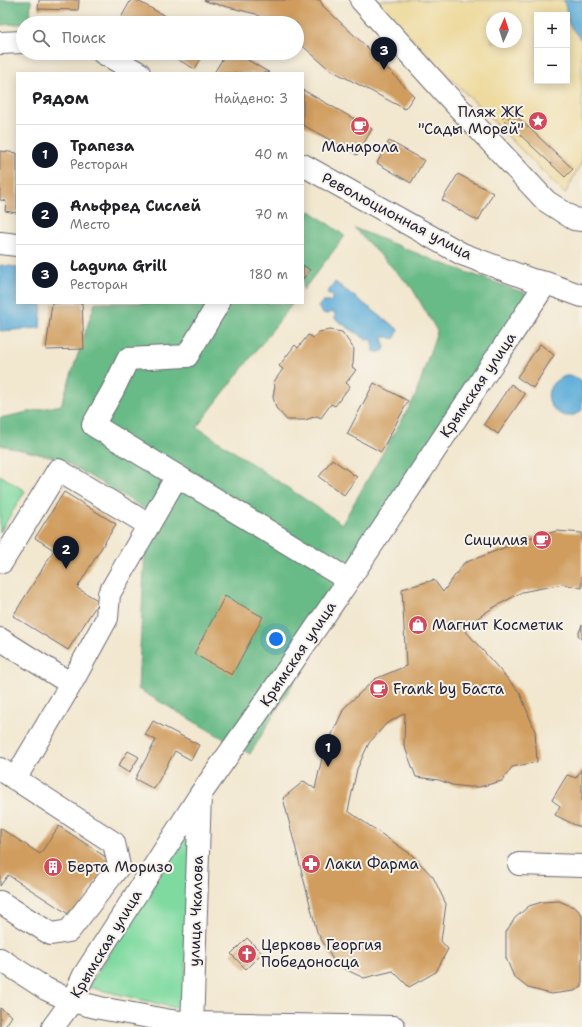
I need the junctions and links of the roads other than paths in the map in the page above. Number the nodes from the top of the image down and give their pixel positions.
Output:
1 (361, 0) edge
2 (16, 42) edge
3 (0, 43) edge
4 (116, 60) edge
5 (137, 72) edge
6 (304, 166) edge
7 (582, 220) edge
8 (0, 243) edge
9 (16, 245) edge
10 (546, 283) junction
11 (582, 296) edge
12 (218, 304) edge
13 (177, 476) junction
14 (149, 525) junction
15 (1, 562) edge
16 (348, 582) junction
17 (0, 639) edge
18 (71, 684) junction
19 (8, 774) edge
20 (200, 795) junction
21 (518, 864) dead end
22 (582, 866) edge
23 (0, 902) edge
24 (0, 958) edge
25 (72, 1001) junction
26 (192, 1025) edge
27 (53, 1027) edge
28 (394, 1027) edge

1 - 7 street
2 - 3 street
4 - 5 street
6 - 10 street, Революционная улица
8 - 9 street
10 - 11 street, Революционная улица
10 - 16 street, Крымская улица
12 - 13 street
13 - 14 street
13 - 16 street
14 - 15 street
14 - 18 street
16 - 20 street, Крымская улица
17 - 18 street
18 - 19 street
19 - 23 street
20 - 25 street, Крымская улица
20 - 26 street, улица Чкалова
21 - 22 street
24 - 25 street
25 - 26 street
25 - 27 street, Крымская улица
26 - 28 street

